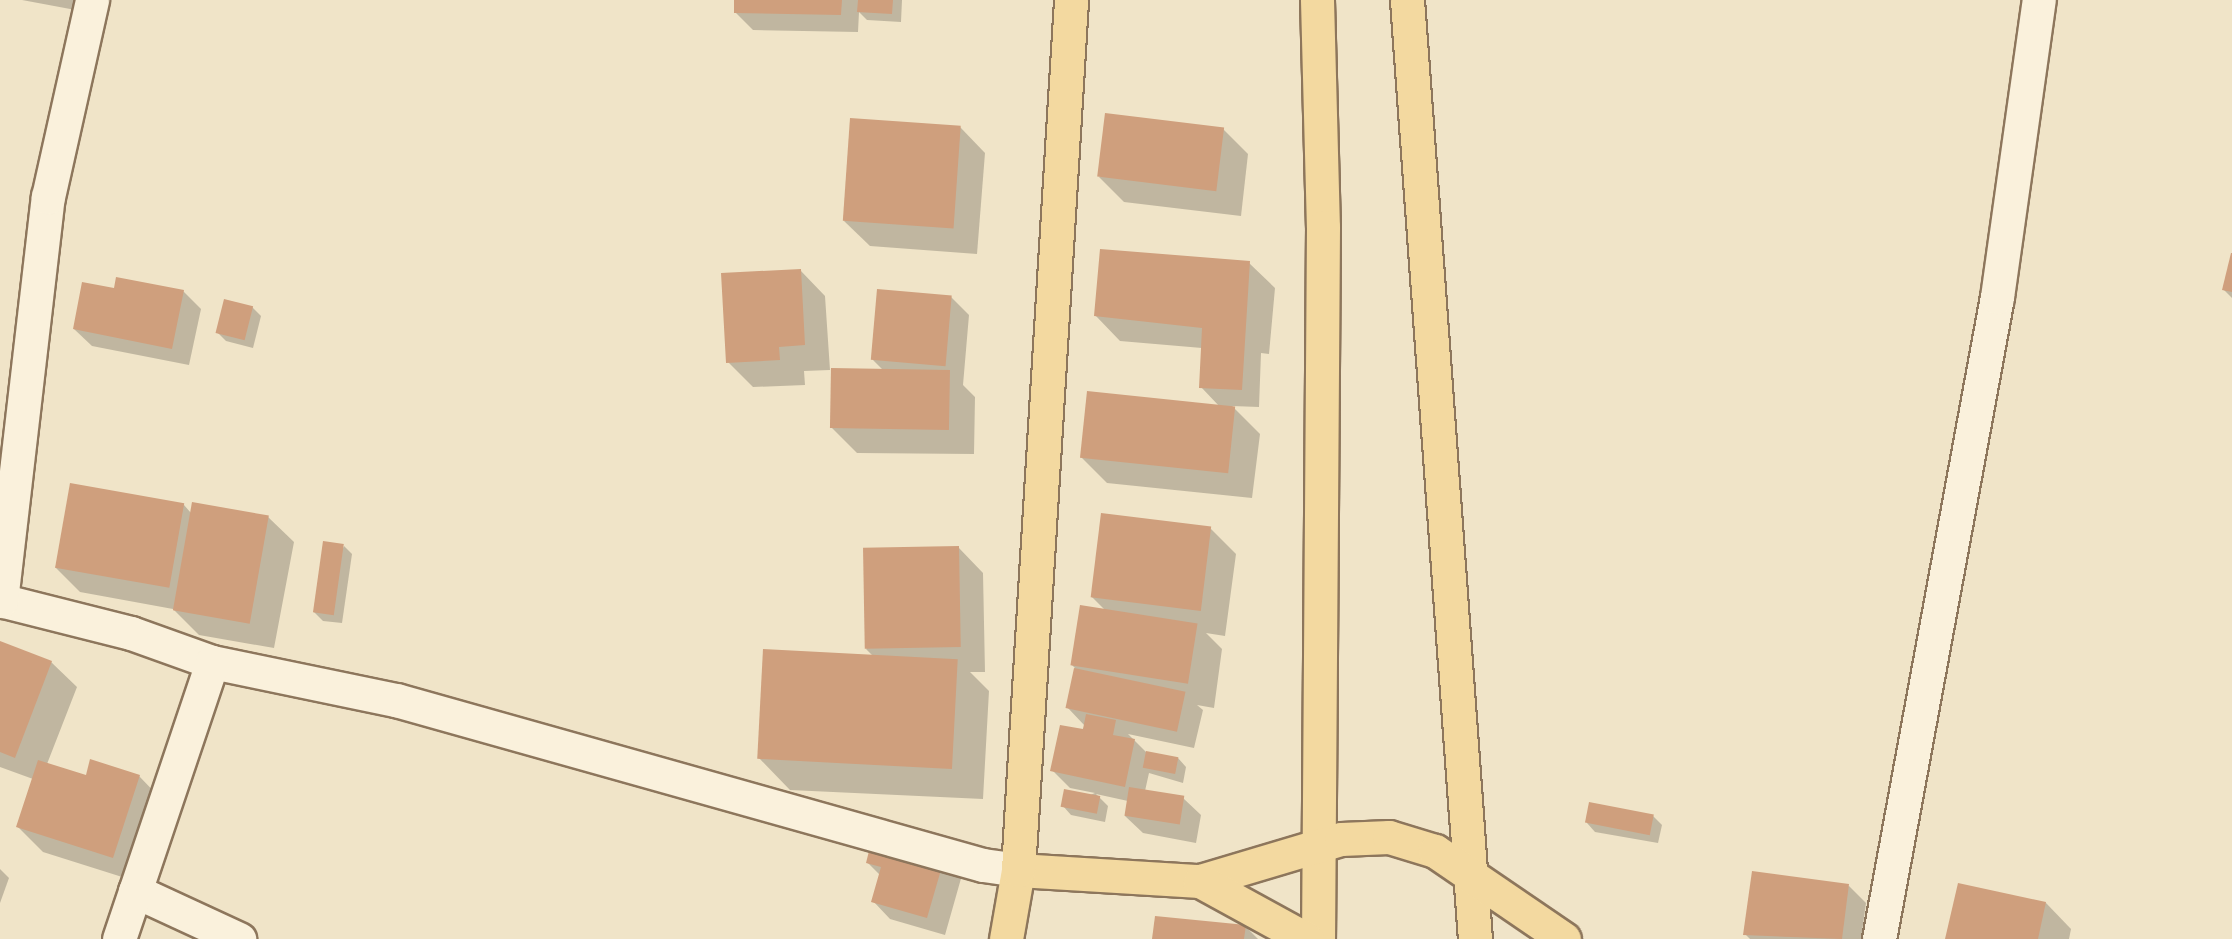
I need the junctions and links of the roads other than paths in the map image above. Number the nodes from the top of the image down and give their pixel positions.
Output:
1 (92, 0) edge
2 (1071, 0) edge
3 (1317, 0) edge
4 (1407, 0) edge
5 (2039, 0) edge
6 (0, 601) edge
7 (212, 662) junction
8 (1319, 847) junction
9 (1018, 870) junction
10 (1472, 878) junction
11 (1200, 881) junction
12 (135, 891) junction
13 (119, 939) edge
14 (239, 939) edge
15 (1006, 939) edge
16 (1306, 939) edge
17 (1318, 939) edge
18 (1475, 939) edge
19 (1564, 939) edge
20 (1879, 939) edge

1 - 6 street
2 - 9 main road
3 - 8 main road
4 - 10 main road
5 - 20 street
6 - 7 street
7 - 9 street
7 - 12 street
8 - 10 main road
8 - 11 main road
8 - 17 main road
9 - 11 main road
9 - 15 main road
10 - 18 main road
10 - 19 main road
11 - 16 main road
12 - 13 street
12 - 14 street

